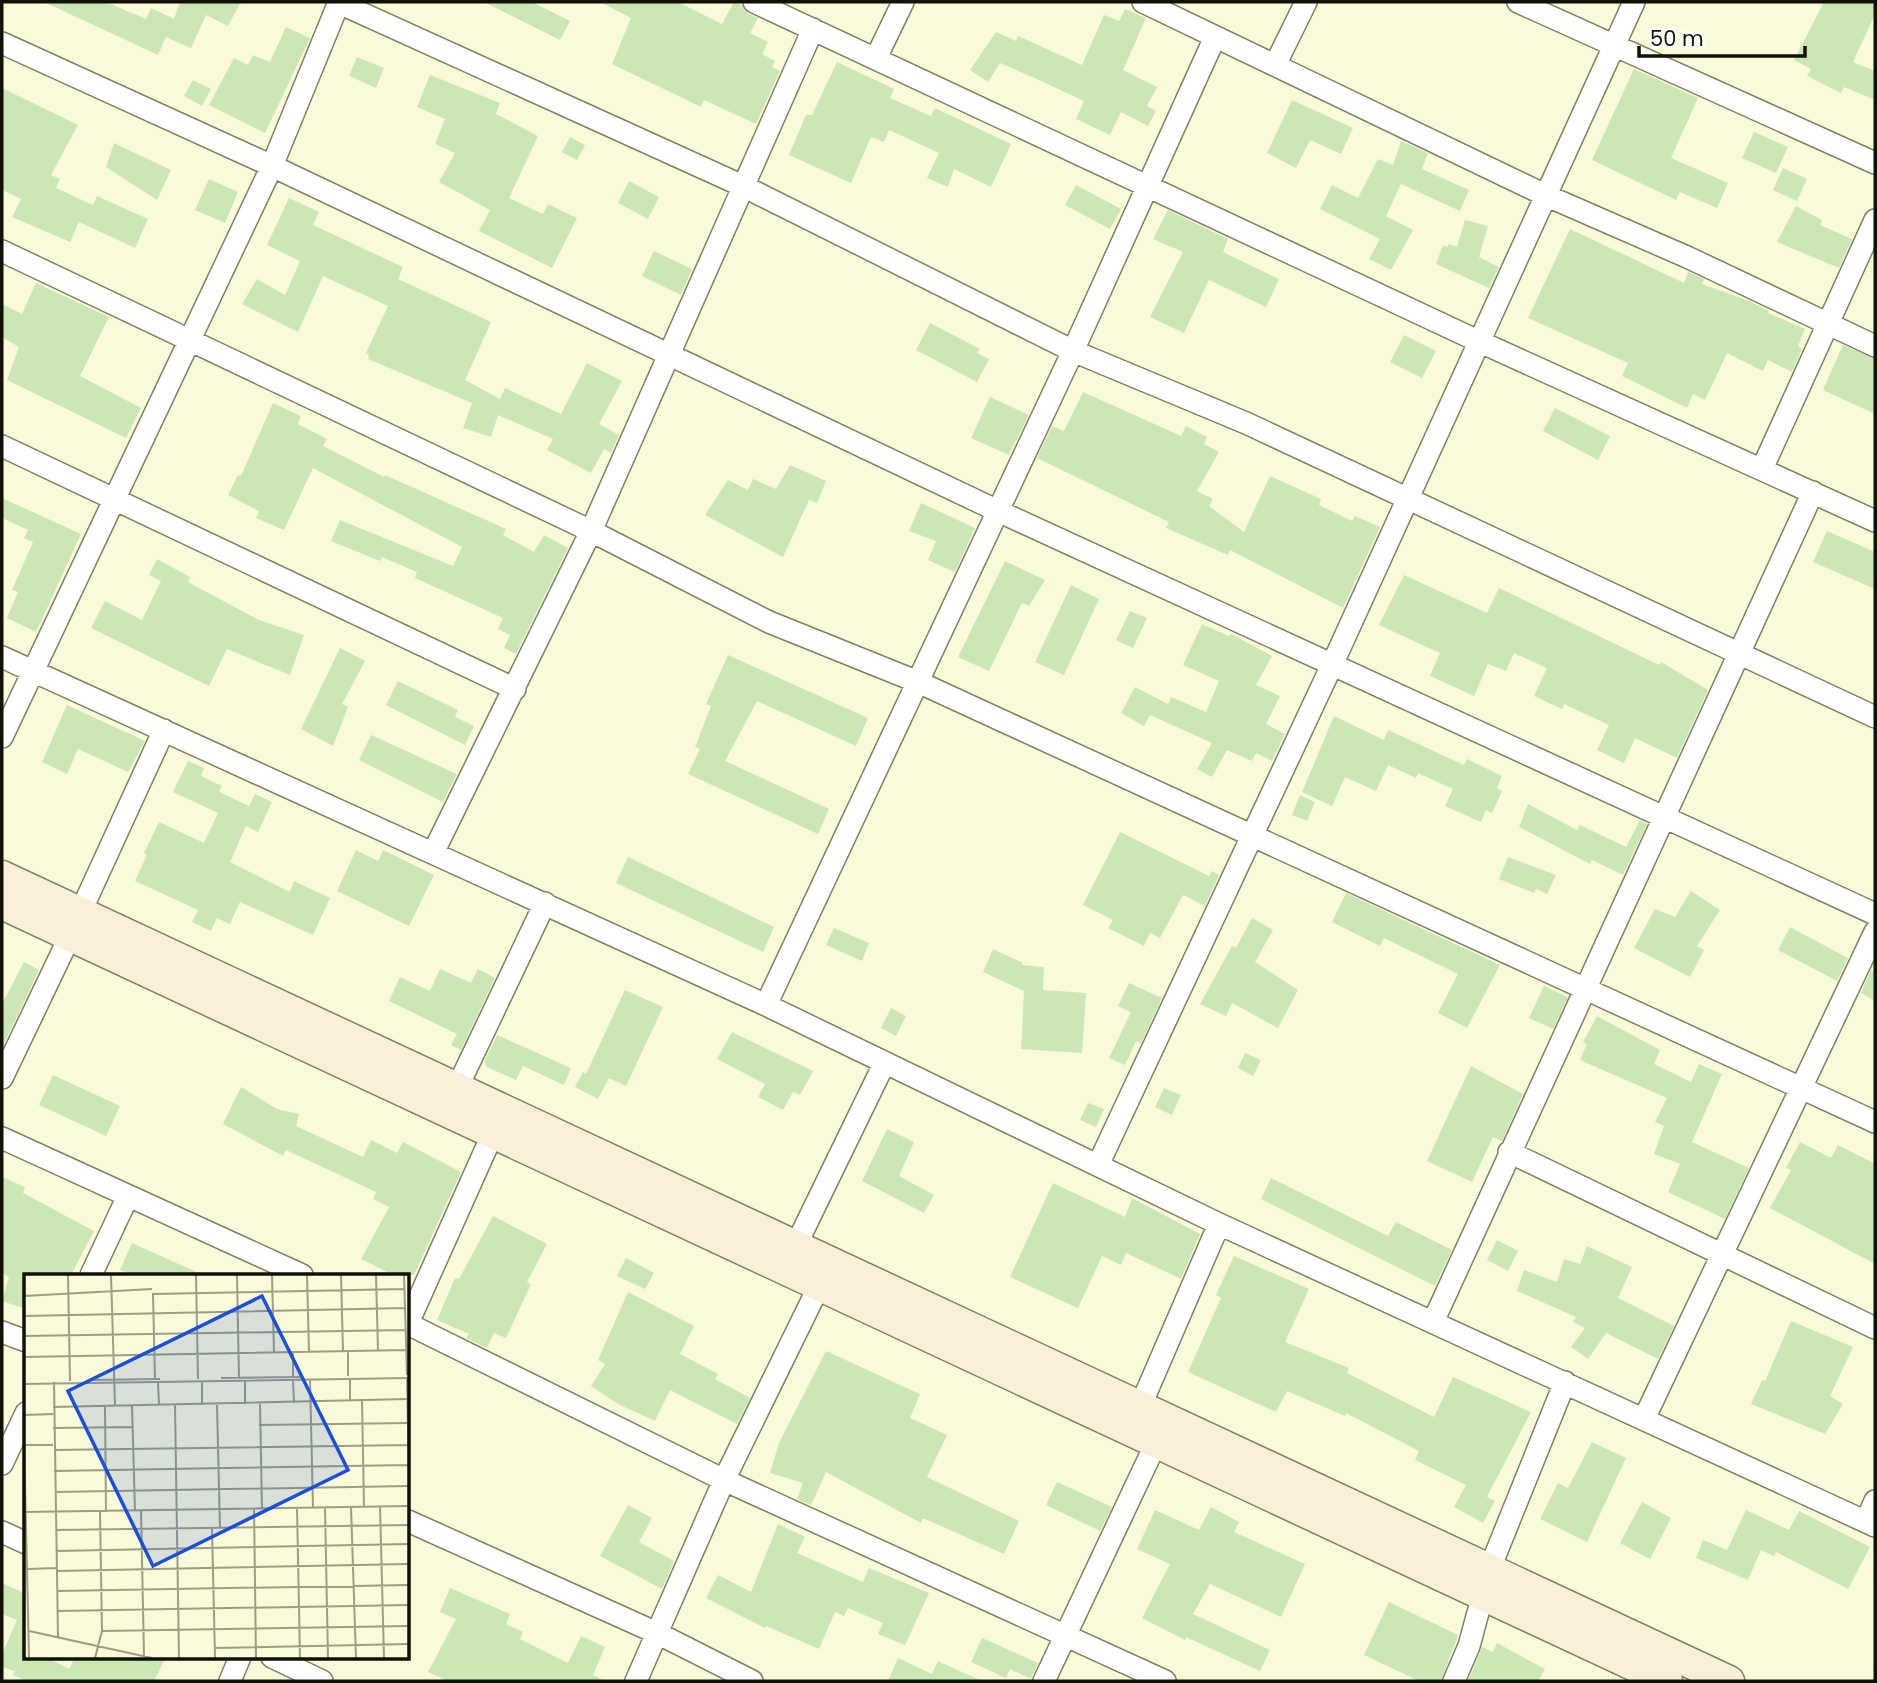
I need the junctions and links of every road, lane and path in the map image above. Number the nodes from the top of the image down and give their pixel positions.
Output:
1 (338, 2) edge
2 (754, 2) edge
3 (903, 2) edge
4 (1143, 2) edge
5 (1306, 2) edge
6 (1518, 2) edge
7 (1634, 2) edge
8 (813, 29) junction
9 (1214, 37) junction
10 (2, 43) edge
11 (1614, 46) junction
12 (876, 58) junction
13 (1275, 65) junction
14 (1875, 163) edge
15 (272, 166) junction
16 (1148, 185) junction
17 (745, 187) junction
18 (1545, 195) junction
19 (1875, 220) edge
20 (2, 251) edge
21 (1829, 324) junction
22 (187, 340) junction
23 (1479, 341) junction
24 (1875, 346) edge
25 (1073, 351) junction
26 (670, 354) junction
27 (2, 446) edge
28 (1762, 469) junction
29 (1813, 492) junction
30 (113, 497) junction
31 (1408, 499) junction
32 (998, 511) junction
33 (1875, 521) edge
34 (591, 531) junction
35 (1739, 651) junction
36 (2, 657) edge
37 (1332, 665) junction
38 (33, 671) junction
39 (918, 682) junction
40 (514, 689) junction
41 (1875, 717) edge
42 (164, 730) junction
43 (2, 737) edge
44 (1664, 819) junction
45 (1252, 836) junction
46 (434, 851) junction
47 (2, 876) edge
48 (2, 904) edge
49 (545, 904) junction
50 (1875, 914) edge
51 (76, 924) junction
52 (1875, 932) edge
53 (1585, 988) junction
54 (766, 1005) junction
55 (884, 1064) junction
56 (2, 1078) edge
57 (458, 1086) junction
58 (1801, 1088) junction
59 (1875, 1122) edge
60 (493, 1133) junction
61 (2, 1138) edge
62 (1509, 1152) junction
63 (1098, 1165) junction
64 (128, 1196) junction
65 (1219, 1224) junction
66 (796, 1245) junction
67 (1721, 1255) junction
68 (91, 1274) edge
69 (300, 1274) edge
70 (820, 1283) junction
71 (410, 1319) edge
72 (1433, 1322) junction
73 (410, 1324) edge
74 (1875, 1328) edge
75 (2, 1332) edge
76 (24, 1340) edge
77 (1565, 1382) junction
78 (1140, 1407) junction
79 (24, 1417) edge
80 (1644, 1419) junction
81 (1156, 1443) junction
82 (2, 1464) edge
83 (724, 1480) junction
84 (1875, 1501) edge
85 (410, 1522) edge
86 (1870, 1524) edge
87 (2, 1532) edge
88 (24, 1542) edge
89 (1487, 1582) junction
90 (659, 1634) junction
91 (1064, 1636) junction
92 (240, 1658) edge
93 (274, 1658) edge
94 (230, 1681) edge
95 (322, 1681) edge
96 (636, 1681) edge
97 (752, 1681) edge
98 (1044, 1681) edge
99 (1165, 1681) edge
100 (1454, 1681) edge
101 (1667, 1681) edge
102 (1729, 1681) edge

1 - 15 street
1 - 17 street
2 - 8 street
3 - 12 street
4 - 9 street
5 - 13 street
6 - 11 street
7 - 11 street
8 - 12 street
8 - 17 street
9 - 13 street
9 - 16 street
10 - 15 street
11 - 14 street
11 - 18 street
12 - 16 street
13 - 18 street
15 - 22 street
15 - 26 street
16 - 23 street
16 - 25 street
17 - 25 street
17 - 26 street
18 - 21 street
18 - 23 street
19 - 21 street
20 - 22 street
21 - 24 street
21 - 28 street
22 - 30 street
22 - 34 street
23 - 28 street
23 - 31 street
25 - 31 street
25 - 32 street
26 - 32 street
26 - 34 street
27 - 30 street
28 - 29 street
29 - 33 street
29 - 35 street
30 - 38 street
30 - 40 street
31 - 35 street
31 - 37 street
32 - 37 street
32 - 39 street
34 - 39 street
34 - 40 street
35 - 41 street
35 - 44 street
36 - 38 street
37 - 44 street
37 - 45 street
38 - 42 street
38 - 43 street
39 - 45 street
39 - 54 street
40 - 46 street
42 - 46 street
42 - 51 street
44 - 50 street
44 - 53 street
45 - 53 street
45 - 63 street
46 - 49 street
47 - 51 street
48 - 51 street
49 - 54 street
49 - 57 street
51 - 56 street
51 - 57 street
51 - 60 street
52 - 58 street
53 - 58 street
53 - 62 street
54 - 55 street
55 - 63 street
55 - 66 street
57 - 66 street
58 - 59 street
58 - 67 street
60 - 70 street
60 - 71 street
61 - 64 street
62 - 67 street
62 - 72 street
63 - 65 street
64 - 68 street
64 - 69 street
65 - 72 street
65 - 78 street
66 - 78 street
67 - 74 street
67 - 80 street
70 - 81 street
70 - 83 street
72 - 77 street
73 - 83 street
75 - 76 street
77 - 80 street
77 - 89 street
78 - 89 street
79 - 82 street
80 - 86 street
81 - 89 street
81 - 91 street
83 - 90 street
83 - 91 street
84 - 86 street
85 - 90 street
87 - 88 street
89 - 100 street
89 - 101 street
89 - 102 street
90 - 96 street
90 - 97 street
91 - 98 street
91 - 99 street
92 - 94 street
93 - 95 street

